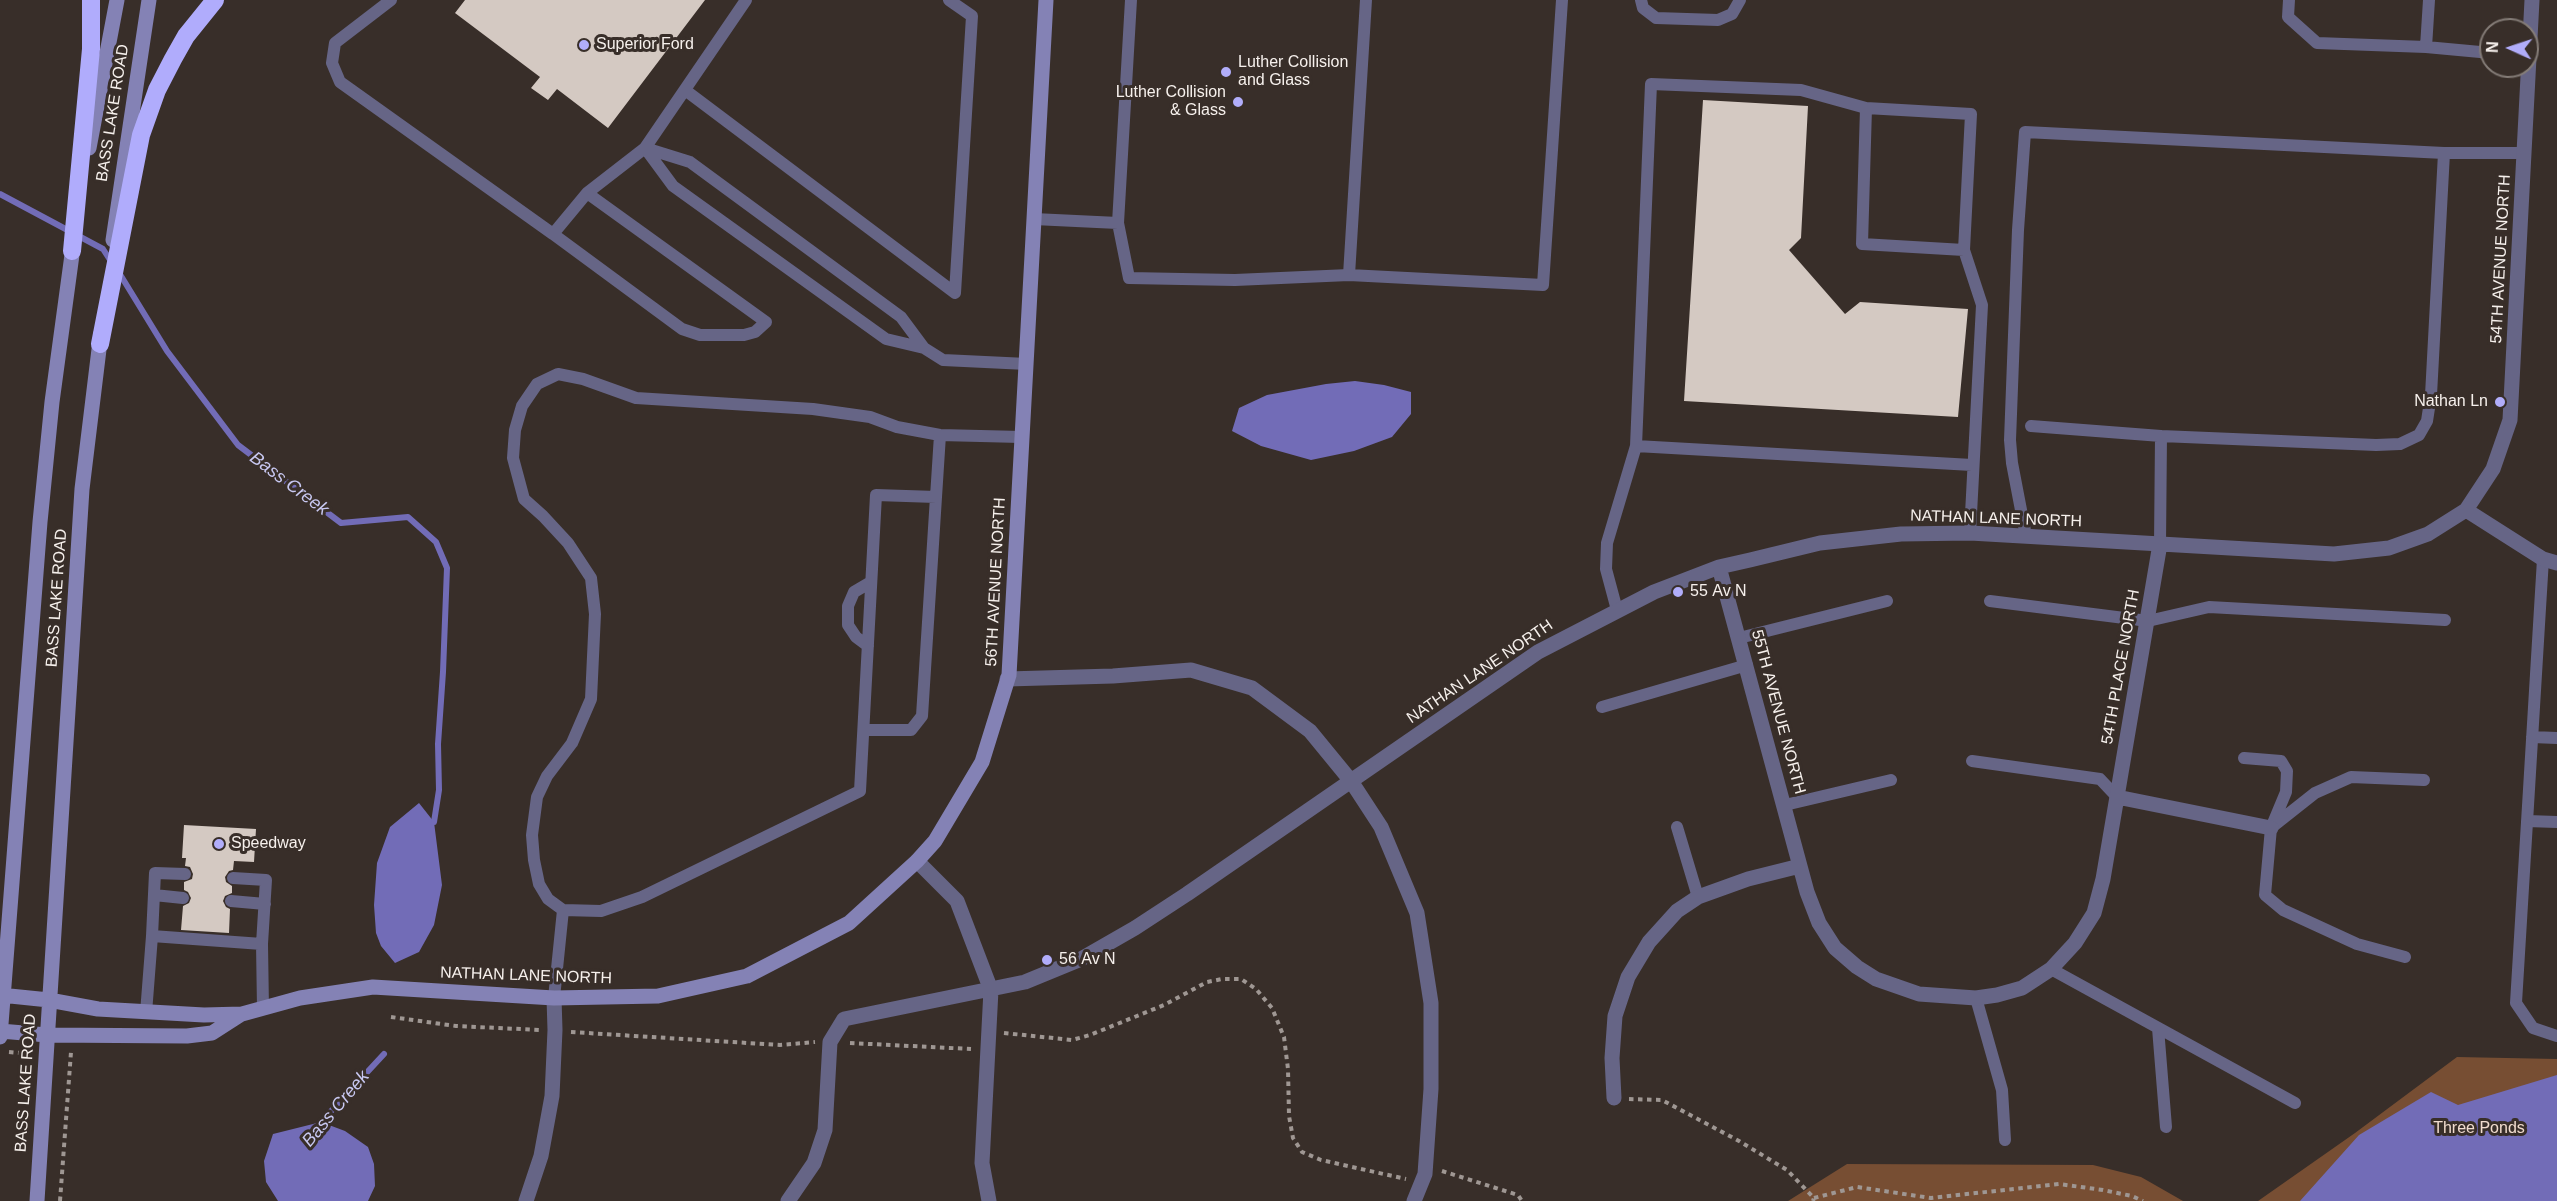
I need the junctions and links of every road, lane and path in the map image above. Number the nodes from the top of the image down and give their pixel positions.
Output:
1 (91, 0) edge
2 (117, 0) edge
3 (149, 0) edge
4 (215, 0) edge
5 (392, 0) edge
6 (746, 0) edge
7 (949, 0) edge
8 (1046, 0) edge
9 (1131, 0) edge
10 (1366, 0) edge
11 (1562, 0) edge
12 (1641, 0) edge
13 (1740, 0) edge
14 (2289, 0) edge
15 (2429, 0) edge
16 (2532, 0) edge
17 (2531, 18) edge
18 (2426, 47) junction
19 (2479, 52) edge
20 (2527, 78) edge
21 (685, 90) junction
22 (1866, 108) junction
23 (645, 148) junction
24 (2444, 153) junction
25 (2524, 153) junction
26 (587, 193) junction
27 (1034, 219) junction
28 (1118, 223) junction
29 (553, 234) junction
30 (1964, 250) junction
31 (72, 251) junction
32 (1349, 275) junction
33 (100, 344) junction
34 (924, 348) junction
35 (1027, 364) junction
36 (2031, 426) dead end
37 (940, 435) junction
38 (2162, 436) junction
39 (1021, 437) junction
40 (1636, 446) junction
41 (1972, 465) junction
42 (936, 497) junction
43 (2466, 510) junction
44 (1970, 533) junction
45 (2026, 536) junction
46 (2160, 544) junction
47 (2550, 561) edge
48 (1719, 567) junction
49 (871, 582) junction
50 (1887, 601) dead end
51 (1990, 601) dead end
52 (1617, 610) junction
53 (2445, 620) dead end
54 (2148, 621) junction
55 (1739, 638) junction
56 (868, 646) junction
57 (1747, 665) junction
58 (1007, 679) junction
59 (1602, 707) dead end
60 (864, 730) junction
61 (2532, 737) junction
62 (2557, 738) edge
63 (2244, 758) dead end
64 (1972, 761) dead end
65 (1891, 780) dead end
66 (2424, 780) dead end
67 (1351, 781) junction
68 (2117, 796) junction
69 (1785, 806) junction
70 (2527, 821) junction
71 (2557, 822) edge
72 (1677, 827) dead end
73 (2271, 828) junction
74 (917, 861) junction
75 (1800, 866) junction
76 (185, 874) dead end
77 (233, 878) dead end
78 (154, 895) junction
79 (183, 897) dead end
80 (1698, 897) junction
81 (231, 901) dead end
82 (265, 904) junction
83 (563, 910) junction
84 (152, 936) junction
85 (262, 944) junction
86 (2405, 957) dead end
87 (2051, 969) junction
88 (991, 990) junction
89 (1, 995) edge
90 (554, 998) junction
91 (1976, 998) junction
92 (50, 1000) junction
93 (263, 1010) junction
94 (146, 1013) junction
95 (242, 1014) junction
96 (2158, 1028) junction
97 (0, 1031) edge
98 (47, 1035) junction
99 (72, 1035) junction
100 (2557, 1036) edge
101 (0, 1037) edge
102 (1614, 1098) joint
103 (2295, 1103) dead end
104 (2166, 1127) dead end
105 (2005, 1140) dead end
106 (1814, 1199) edge
107 (37, 1201) edge
108 (60, 1201) edge
109 (526, 1201) edge
110 (788, 1201) edge
111 (989, 1201) edge
112 (1414, 1201) edge
113 (2143, 1201) edge

1 - 31 highway
2 - 31 main road, BASS LAKE ROAD
3 - 33 main road, BASS LAKE ROAD
4 - 33 highway
5 - 29 lane
6 - 21 lane
7 - 21 lane
8 - 27 main road, 56TH AVENUE NORTH
9 - 28 lane
10 - 32 lane
11 - 32 lane
12 - 13 lane
14 - 18 lane
15 - 18 lane
16 - 17 street, 54TH AVENUE NORTH
18 - 19 lane
20 - 25 street, 54TH AVENUE NORTH
21 - 23 lane
22 - 30 lane
22 - 30 lane
22 - 40 lane
23 - 26 lane
23 - 34 lane
23 - 34 lane
24 - 25 lane
24 - 38 lane
24 - 45 lane
25 - 43 street, 54TH AVENUE NORTH
26 - 29 lane
26 - 29 lane
27 - 28 lane
27 - 35 main road, 56TH AVENUE NORTH
28 - 32 lane
30 - 41 lane
31 - 89 main road, BASS LAKE ROAD
33 - 92 main road, BASS LAKE ROAD
34 - 35 lane
35 - 39 main road, 56TH AVENUE NORTH
36 - 38 lane
37 - 39 lane
37 - 42 lane
37 - 83 lane
38 - 46 lane
39 - 58 main road, 56TH AVENUE NORTH
40 - 41 lane
40 - 52 lane
41 - 44 lane
42 - 49 lane
42 - 60 lane
43 - 46 street, NATHAN LANE NORTH
43 - 47 street
44 - 45 street, NATHAN LANE NORTH
44 - 48 street, NATHAN LANE NORTH
45 - 46 street, NATHAN LANE NORTH
46 - 54 street, 54TH PLACE NORTH
47 - 61 lane
48 - 52 street, NATHAN LANE NORTH
48 - 55 street, 55TH AVENUE NORTH
49 - 56 lane
49 - 56 lane
50 - 55 lane
51 - 54 lane
52 - 67 street, NATHAN LANE NORTH
53 - 54 lane
54 - 68 street, 54TH PLACE NORTH
55 - 57 street, 55TH AVENUE NORTH
56 - 60 lane
57 - 59 lane
57 - 69 street, 55TH AVENUE NORTH
58 - 67 street
58 - 74 main road, 56TH AVENUE NORTH
60 - 83 lane
61 - 62 lane
61 - 70 lane
63 - 73 lane
64 - 68 lane
65 - 69 lane
66 - 73 lane
67 - 88 street, NATHAN LANE NORTH
67 - 112 street
68 - 73 street
68 - 87 street, 54TH PLACE NORTH
69 - 75 street, 55TH AVENUE NORTH
70 - 71 lane
70 - 100 lane
72 - 80 lane
73 - 86 lane
74 - 88 street
74 - 90 main road, NATHAN LANE NORTH
75 - 80 street
75 - 91 street, 55TH AVENUE NORTH
76 - 78 lane
77 - 82 lane
78 - 79 lane
78 - 84 lane
80 - 102 street
81 - 82 lane
82 - 85 lane
83 - 90 lane
84 - 85 lane
84 - 94 lane
85 - 93 lane
87 - 91 street, 54TH PLACE NORTH
87 - 96 lane
88 - 110 street
88 - 111 street
89 - 92 main road, NATHAN LANE NORTH
89 - 97 main road, BASS LAKE ROAD
90 - 93 main road, NATHAN LANE NORTH
90 - 109 street
91 - 105 lane
92 - 94 main road, NATHAN LANE NORTH
92 - 98 main road, BASS LAKE ROAD
93 - 95 main road, NATHAN LANE NORTH
94 - 95 main road, NATHAN LANE NORTH
95 - 99 main road, NATHAN LANE NORTH
96 - 103 lane
96 - 104 lane
97 - 98 main road, NATHAN LANE NORTH
97 - 101 main road, BASS LAKE ROAD
98 - 99 main road, NATHAN LANE NORTH
98 - 107 main road, BASS LAKE ROAD
99 - 108 path
102 - 106 path
106 - 113 path

